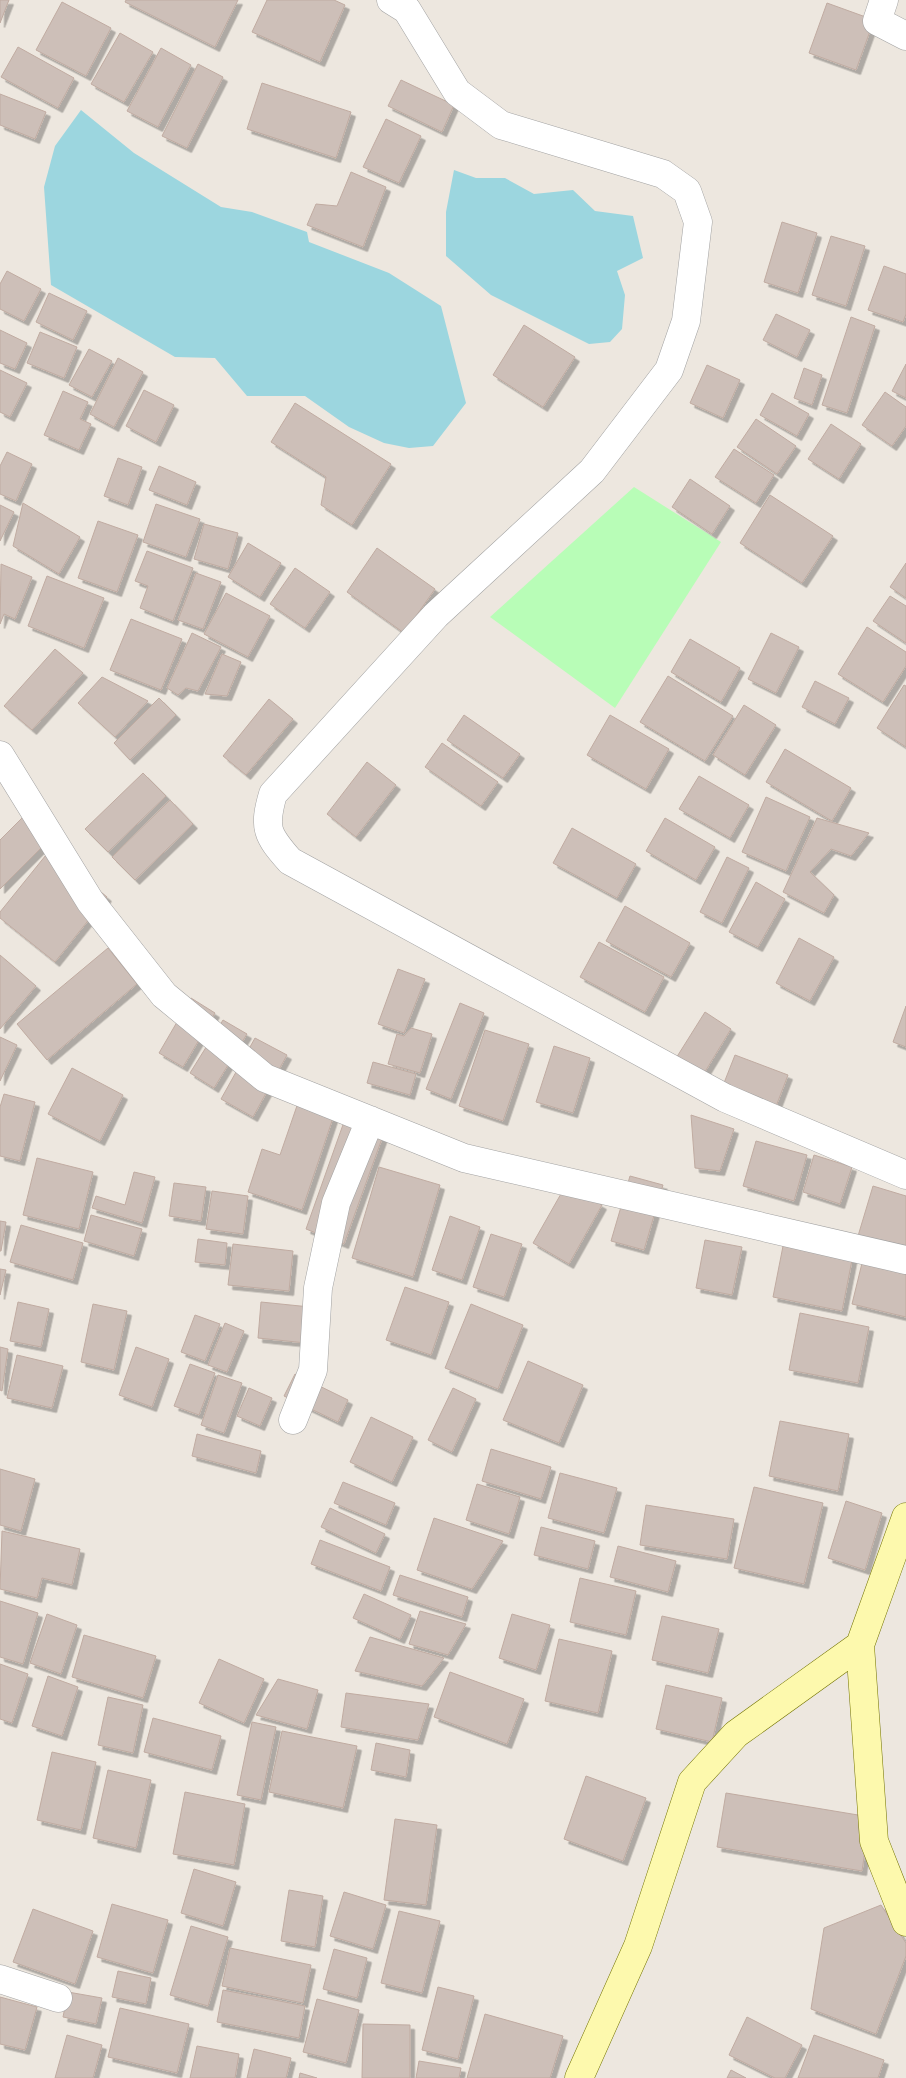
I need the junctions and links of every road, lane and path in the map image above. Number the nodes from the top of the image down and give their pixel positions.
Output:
1 (392, 0) edge
2 (884, 0) edge
3 (906, 36) edge
4 (0, 755) edge
5 (370, 1120) junction
6 (906, 1175) edge
7 (906, 1260) edge
8 (294, 1420) dead end
9 (906, 1517) edge
10 (860, 1645) junction
11 (906, 1922) edge
12 (0, 1979) edge
13 (58, 1998) dead end
14 (579, 2078) edge

1 - 6 street
2 - 3 street
4 - 5 street
5 - 7 street
5 - 8 street
9 - 10 street
10 - 11 street
10 - 14 street
12 - 13 street

